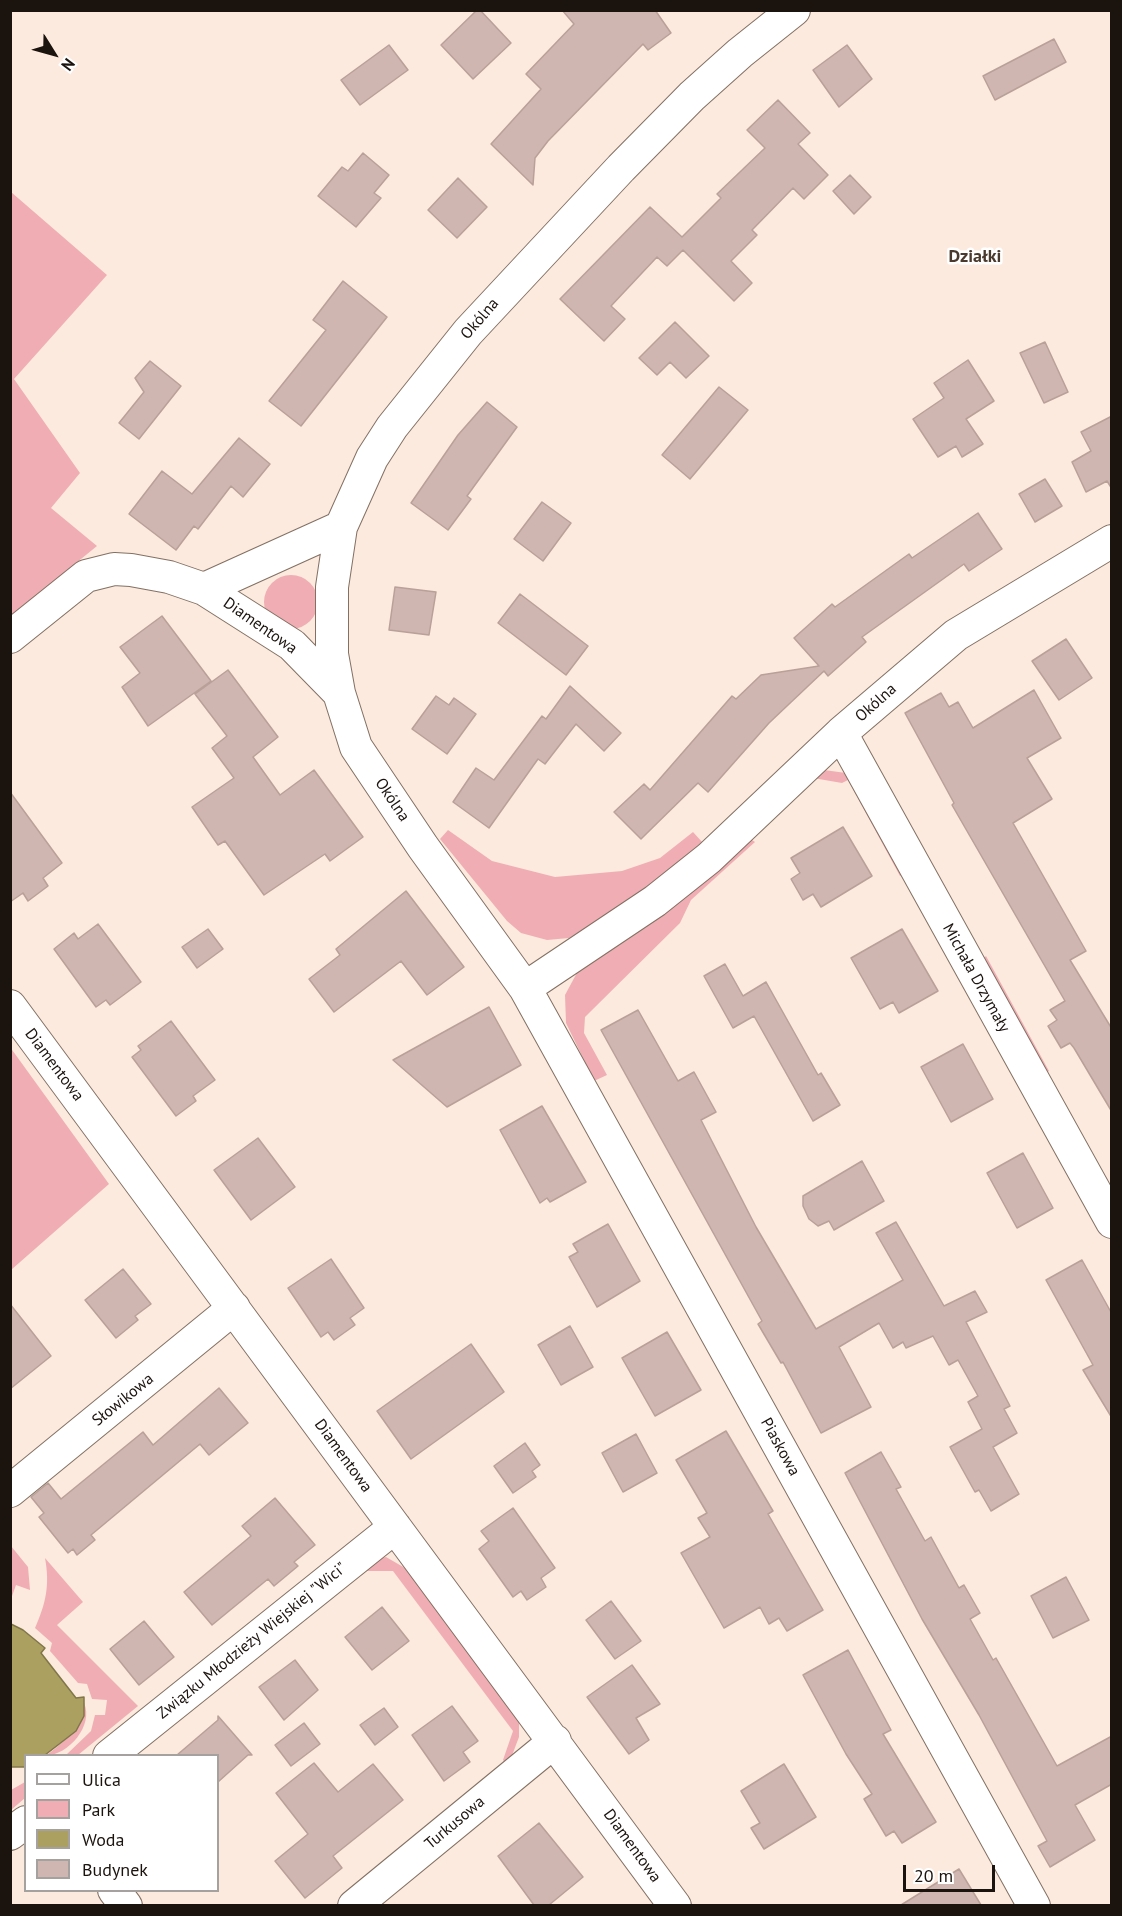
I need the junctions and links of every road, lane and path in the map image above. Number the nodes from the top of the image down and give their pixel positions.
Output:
1 (788, 12) edge
2 (341, 527) junction
3 (1112, 541) edge
4 (296, 547) junction
5 (258, 565) junction
6 (332, 587) junction
7 (204, 589) junction
8 (252, 618) junction
9 (332, 620) junction
10 (10, 637) edge
11 (292, 645) junction
12 (339, 693) junction
13 (842, 733) junction
14 (525, 988) junction
15 (10, 1006) edge
16 (1112, 1222) edge
17 (234, 1308) junction
18 (10, 1491) edge
19 (395, 1527) junction
20 (555, 1741) junction
21 (109, 1754) edge
22 (24, 1824) edge
23 (10, 1834) edge
24 (116, 1892) edge
25 (126, 1905) edge
26 (354, 1905) edge
27 (675, 1905) edge
28 (1034, 1905) edge

1 - 2 street, Okólna
2 - 4 street, Diamentowa
2 - 6 street, Okólna
3 - 13 street, Okólna
4 - 5 street, Diamentowa
4 - 6 street
5 - 7 street, Diamentowa
5 - 8 street
6 - 9 street, Okólna
7 - 8 street, Diamentowa
7 - 10 street, Diamentowa
8 - 11 street, Diamentowa
9 - 11 street
9 - 12 street, Okólna
11 - 12 street, Diamentowa
12 - 14 street, Okólna
13 - 14 street, Okólna
13 - 16 street, Michała Drzymały
14 - 28 street, Piaskowa
15 - 17 street, Diamentowa
17 - 18 street, Słowikowa
17 - 19 street, Diamentowa
19 - 20 street, Diamentowa
19 - 21 street, Związku Młodzieży Wiejskiej "Wici"
20 - 26 street, Turkusowa
20 - 27 street, Diamentowa
22 - 23 street
24 - 25 street

